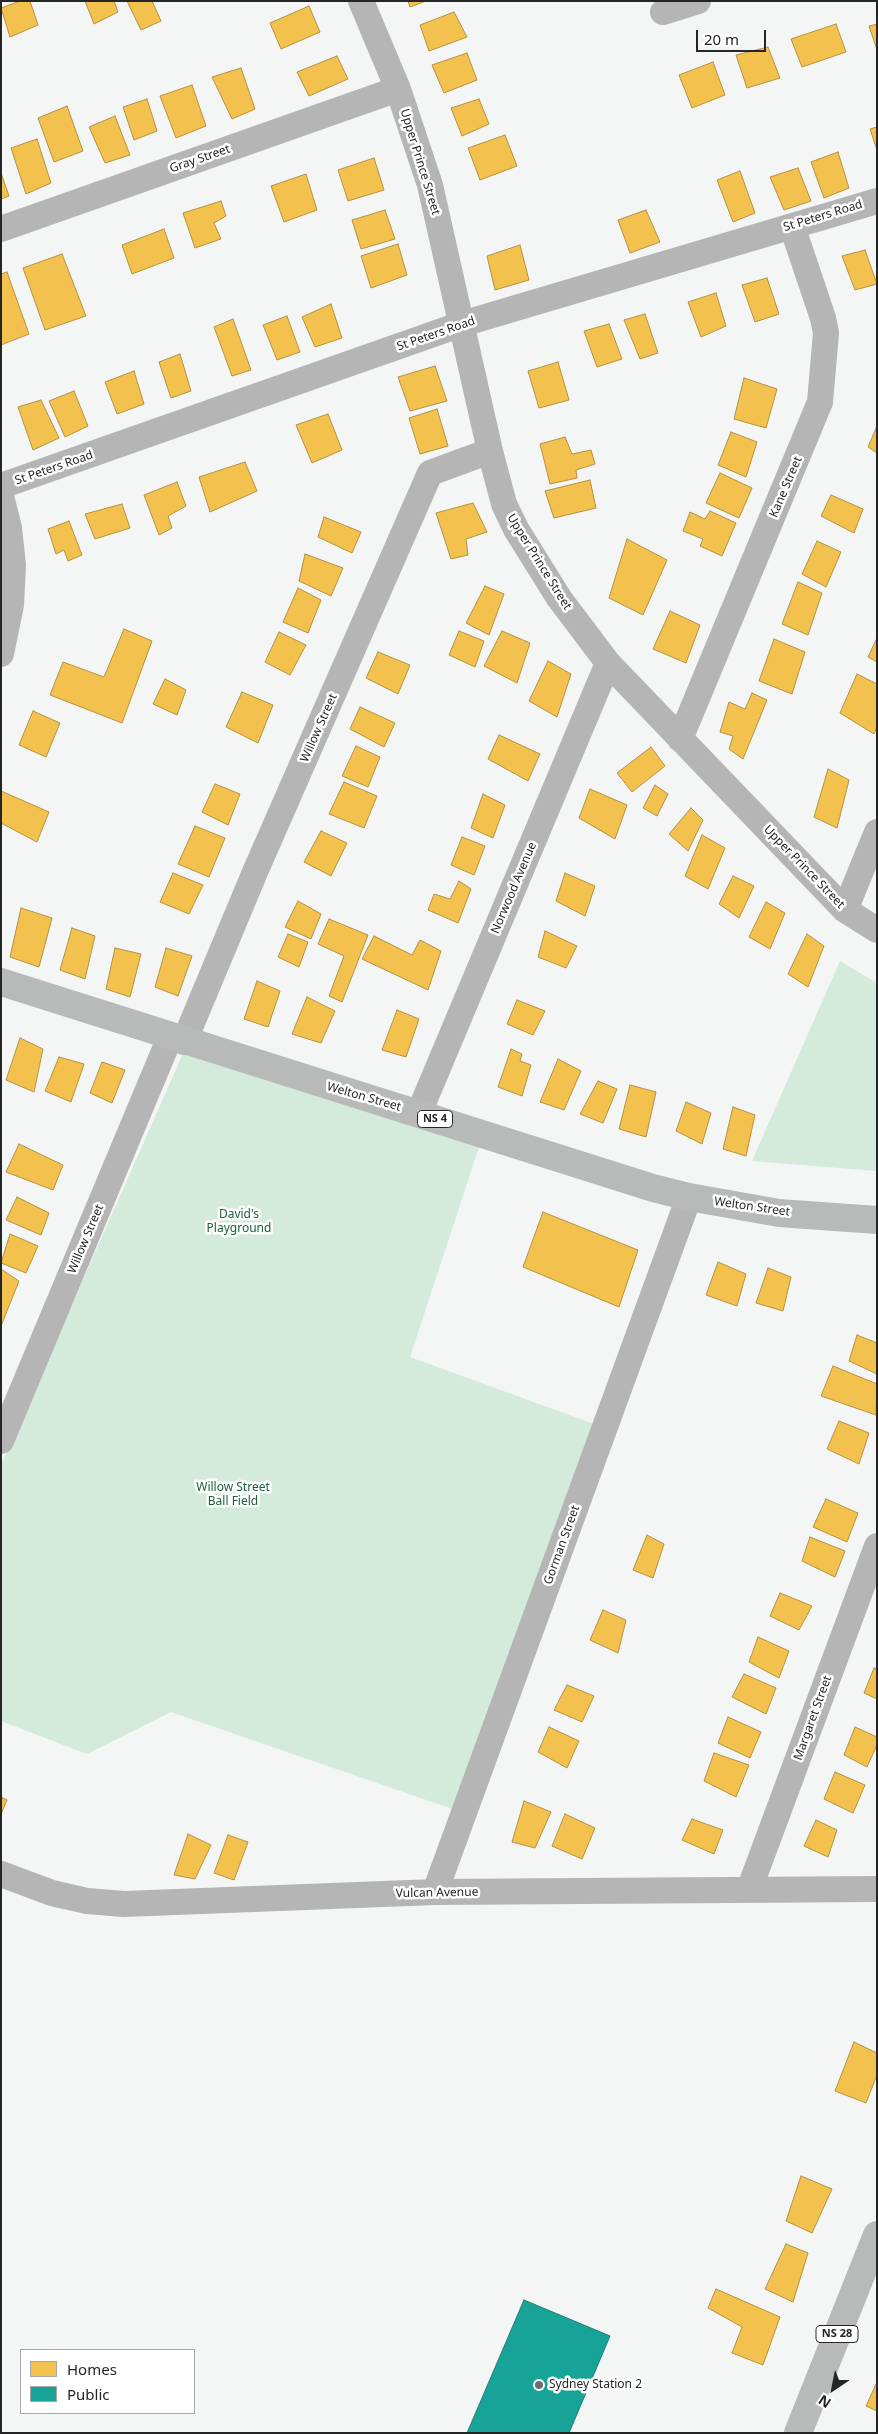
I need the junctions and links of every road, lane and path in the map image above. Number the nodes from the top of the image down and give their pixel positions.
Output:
1 (361, 1) edge
2 (698, 1) edge
3 (663, 12) dead end
4 (398, 89) junction
5 (877, 200) edge
6 (792, 226) junction
7 (1, 228) edge
8 (462, 324) junction
9 (490, 450) junction
10 (1, 486) edge
11 (1, 496) edge
12 (1, 654) edge
13 (608, 663) junction
14 (680, 739) junction
15 (877, 832) edge
16 (845, 910) junction
17 (877, 930) edge
18 (1, 982) edge
19 (177, 1039) junction
20 (419, 1113) junction
21 (689, 1197) junction
22 (877, 1220) edge
23 (1, 1441) edge
24 (877, 1546) edge
25 (1, 1874) edge
26 (877, 1889) edge
27 (748, 1890) junction
28 (435, 1892) junction
29 (877, 2235) edge
30 (798, 2433) edge

1 - 4 street, Upper Prince Street
2 - 3 street
4 - 7 street, Gray Street
4 - 8 street, Upper Prince Street
5 - 6 street, St Peters Road
6 - 8 street, St Peters Road
6 - 14 street, Kane Street
8 - 9 street, Upper Prince Street
8 - 10 street, St Peters Road
9 - 13 street, Upper Prince Street
9 - 19 street, Willow Street
11 - 12 street
13 - 14 street, Upper Prince Street
13 - 20 street, Norwood Avenue
14 - 16 street, Upper Prince Street
15 - 16 street
16 - 17 street, Upper Prince Street
18 - 19 main road, Welton Street / NS 4
19 - 20 main road, Welton Street / NS 4
19 - 23 street, Willow Street
20 - 21 main road, Welton Street / NS 4
21 - 22 main road, Welton Street / NS 4
21 - 28 street, Gorman Street
24 - 27 street, Margaret Street
25 - 28 street, Vulcan Avenue
26 - 27 street, Vulcan Avenue
27 - 28 street, Vulcan Avenue
29 - 30 main road, NS 28

